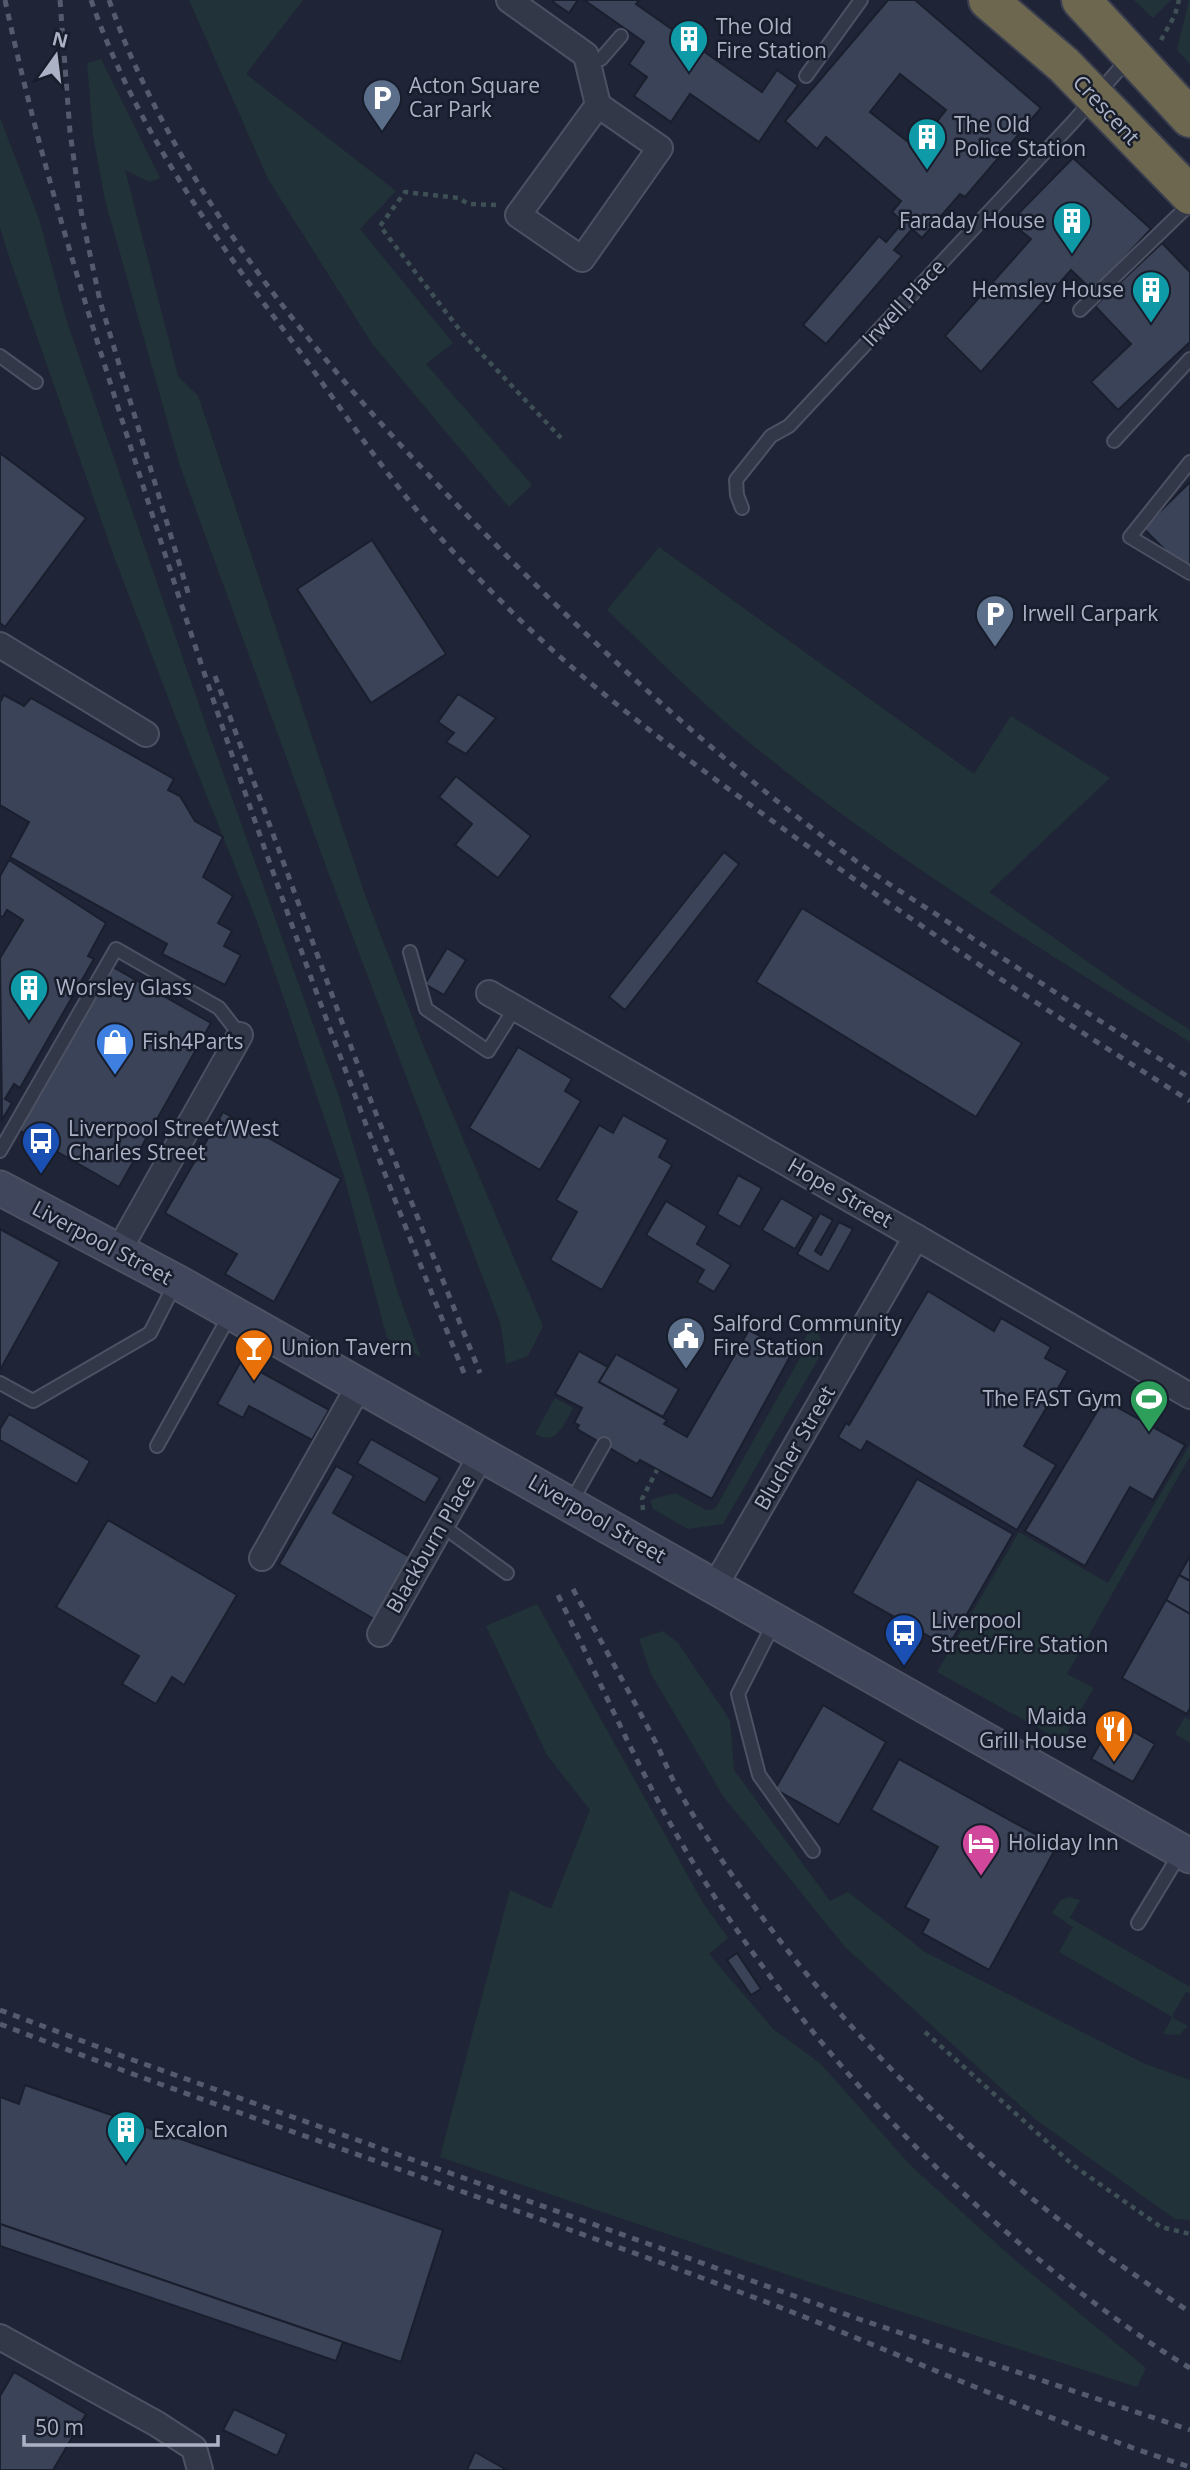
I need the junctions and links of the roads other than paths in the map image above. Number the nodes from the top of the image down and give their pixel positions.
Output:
1 (509, 0) edge
2 (861, 0) edge
3 (988, 0) edge
4 (1082, 0) edge
5 (621, 36) dead end
6 (1144, 52) junction
7 (587, 63) junction
8 (806, 76) dead end
9 (1094, 97) junction
10 (598, 105) junction
11 (1190, 118) edge
12 (1190, 195) edge
13 (1190, 204) edge
14 (1080, 310) dead end
15 (0, 356) edge
16 (1190, 359) edge
17 (36, 383) dead end
18 (1114, 441) dead end
19 (1190, 462) edge
20 (742, 508) dead end
21 (1190, 573) edge
22 (1, 647) edge
23 (146, 734) dead end
24 (410, 952) dead end
25 (489, 993) dead end
26 (514, 1008) junction
27 (240, 1035) joint
28 (0, 1151) edge
29 (0, 1188) edge
30 (916, 1237) junction
31 (119, 1250) junction
32 (177, 1282) junction
33 (231, 1313) junction
34 (0, 1383) edge
35 (359, 1386) junction
36 (1190, 1396) edge
37 (604, 1444) dead end
38 (157, 1446) dead end
39 (482, 1454) junction
40 (570, 1504) junction
41 (441, 1525) junction
42 (262, 1558) dead end
43 (506, 1573) dead end
44 (715, 1586) junction
45 (776, 1621) junction
46 (380, 1634) dead end
47 (1187, 1848) edge
48 (813, 1851) dead end
49 (1138, 1923) dead end
50 (0, 2337) edge
51 (200, 2470) edge

1 - 7 street
2 - 8 lane
3 - 9 highway, Crescent
4 - 6 highway
5 - 7 lane
6 - 9 lane, Irwell Place
6 - 11 highway
7 - 10 street
9 - 12 highway, Crescent
9 - 20 lane, Irwell Place
10 - 10 street
13 - 14 lane
15 - 17 lane
16 - 18 lane
19 - 21 lane
22 - 23 street
24 - 26 lane
25 - 26 street, Hope Street
26 - 30 street, Hope Street
27 - 28 lane
27 - 31 street
29 - 31 street, Liverpool Street
30 - 36 street, Hope Street
30 - 44 street, Blucher Street
31 - 32 street, Liverpool Street
32 - 33 street, Liverpool Street
32 - 34 lane
33 - 35 street, Liverpool Street
33 - 38 lane
35 - 39 street, Liverpool Street
35 - 42 street
37 - 40 lane
39 - 40 street, Liverpool Street
39 - 41 street, Blackburn Place
40 - 44 street, Liverpool Street
41 - 43 lane
41 - 46 street, Blackburn Place
44 - 45 street, Liverpool Street
45 - 47 street, Liverpool Street
45 - 48 lane
47 - 49 lane
50 - 51 street

